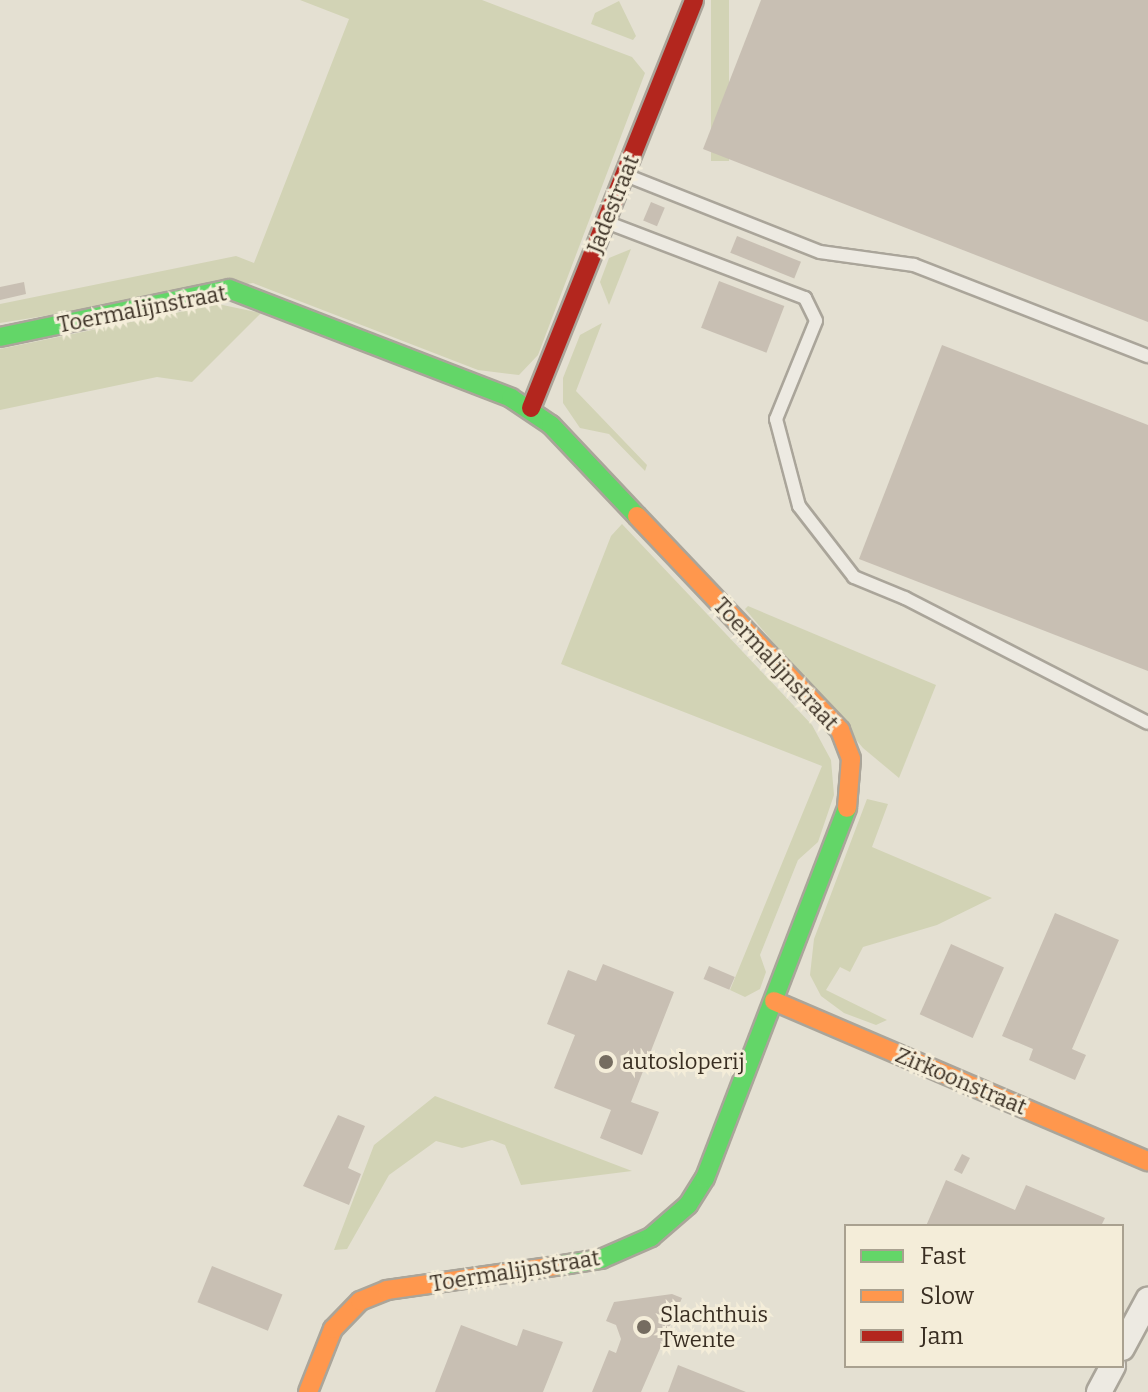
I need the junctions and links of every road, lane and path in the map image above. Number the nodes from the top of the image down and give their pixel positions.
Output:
1 (694, 0) edge
2 (625, 175) junction
3 (606, 222) junction
4 (0, 337) edge
5 (1148, 356) edge
6 (531, 408) junction
7 (1148, 723) edge
8 (774, 1001) junction
9 (1148, 1161) edge
10 (1148, 1300) edge
11 (1124, 1344) edge
12 (1112, 1368) edge
13 (308, 1392) edge
14 (1099, 1392) edge

1 - 2 street, Jadestraat
2 - 3 street, Jadestraat
2 - 5 lane
3 - 6 street, Jadestraat
3 - 7 lane
4 - 6 street, Toermalijnstraat
6 - 8 street, Toermalijnstraat
8 - 9 street, Zirkoonstraat
8 - 13 street, Toermalijnstraat
10 - 11 street
12 - 14 street

